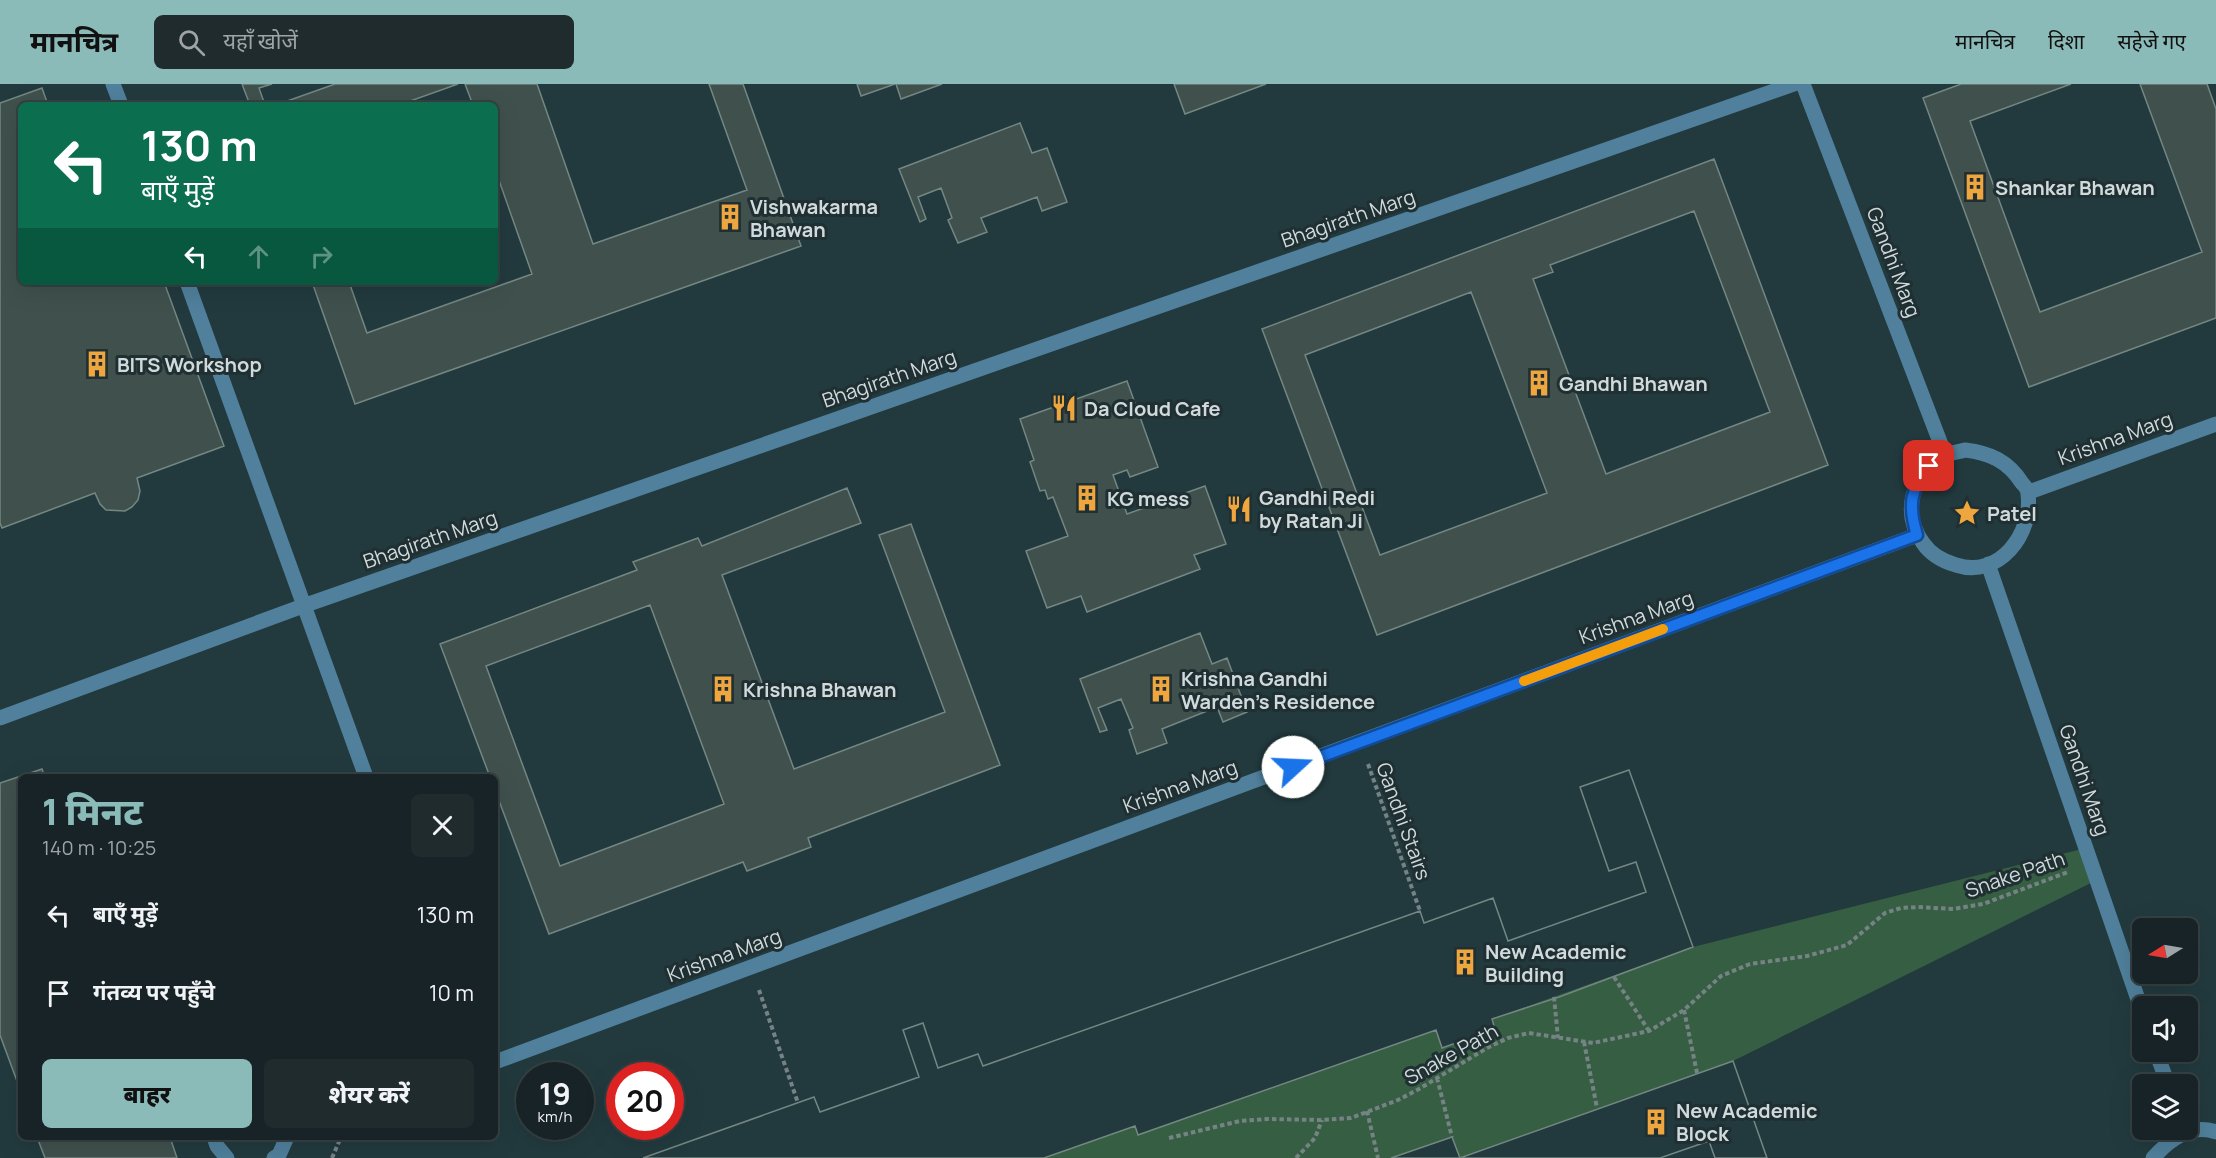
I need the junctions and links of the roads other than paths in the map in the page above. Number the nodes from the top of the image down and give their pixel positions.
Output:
1 (113, 84) edge
2 (1794, 84) edge
3 (1803, 84) edge
4 (120, 102) edge
5 (188, 285) edge
6 (2216, 424) edge
7 (1945, 455) junction
8 (2029, 492) junction
9 (1917, 535) junction
10 (1988, 564) junction
11 (303, 606) junction
12 (0, 718) edge
13 (365, 774) edge
14 (2137, 996) edge
15 (498, 1061) edge
16 (2198, 1130) edge
17 (2216, 1132) edge
18 (215, 1140) edge
19 (2170, 1140) edge
20 (227, 1158) edge
21 (2153, 1158) edge

1 - 4 lane
2 - 11 lane, Bhagirath Marg
3 - 7 lane, Gandhi Marg
5 - 11 lane
6 - 8 lane, Krishna Marg
7 - 8 lane
7 - 9 lane
8 - 10 lane
9 - 10 lane
9 - 15 lane, Krishna Marg
10 - 14 lane, Gandhi Marg
11 - 12 lane, Bhagirath Marg
11 - 13 lane
16 - 17 lane
18 - 20 lane
19 - 21 lane

